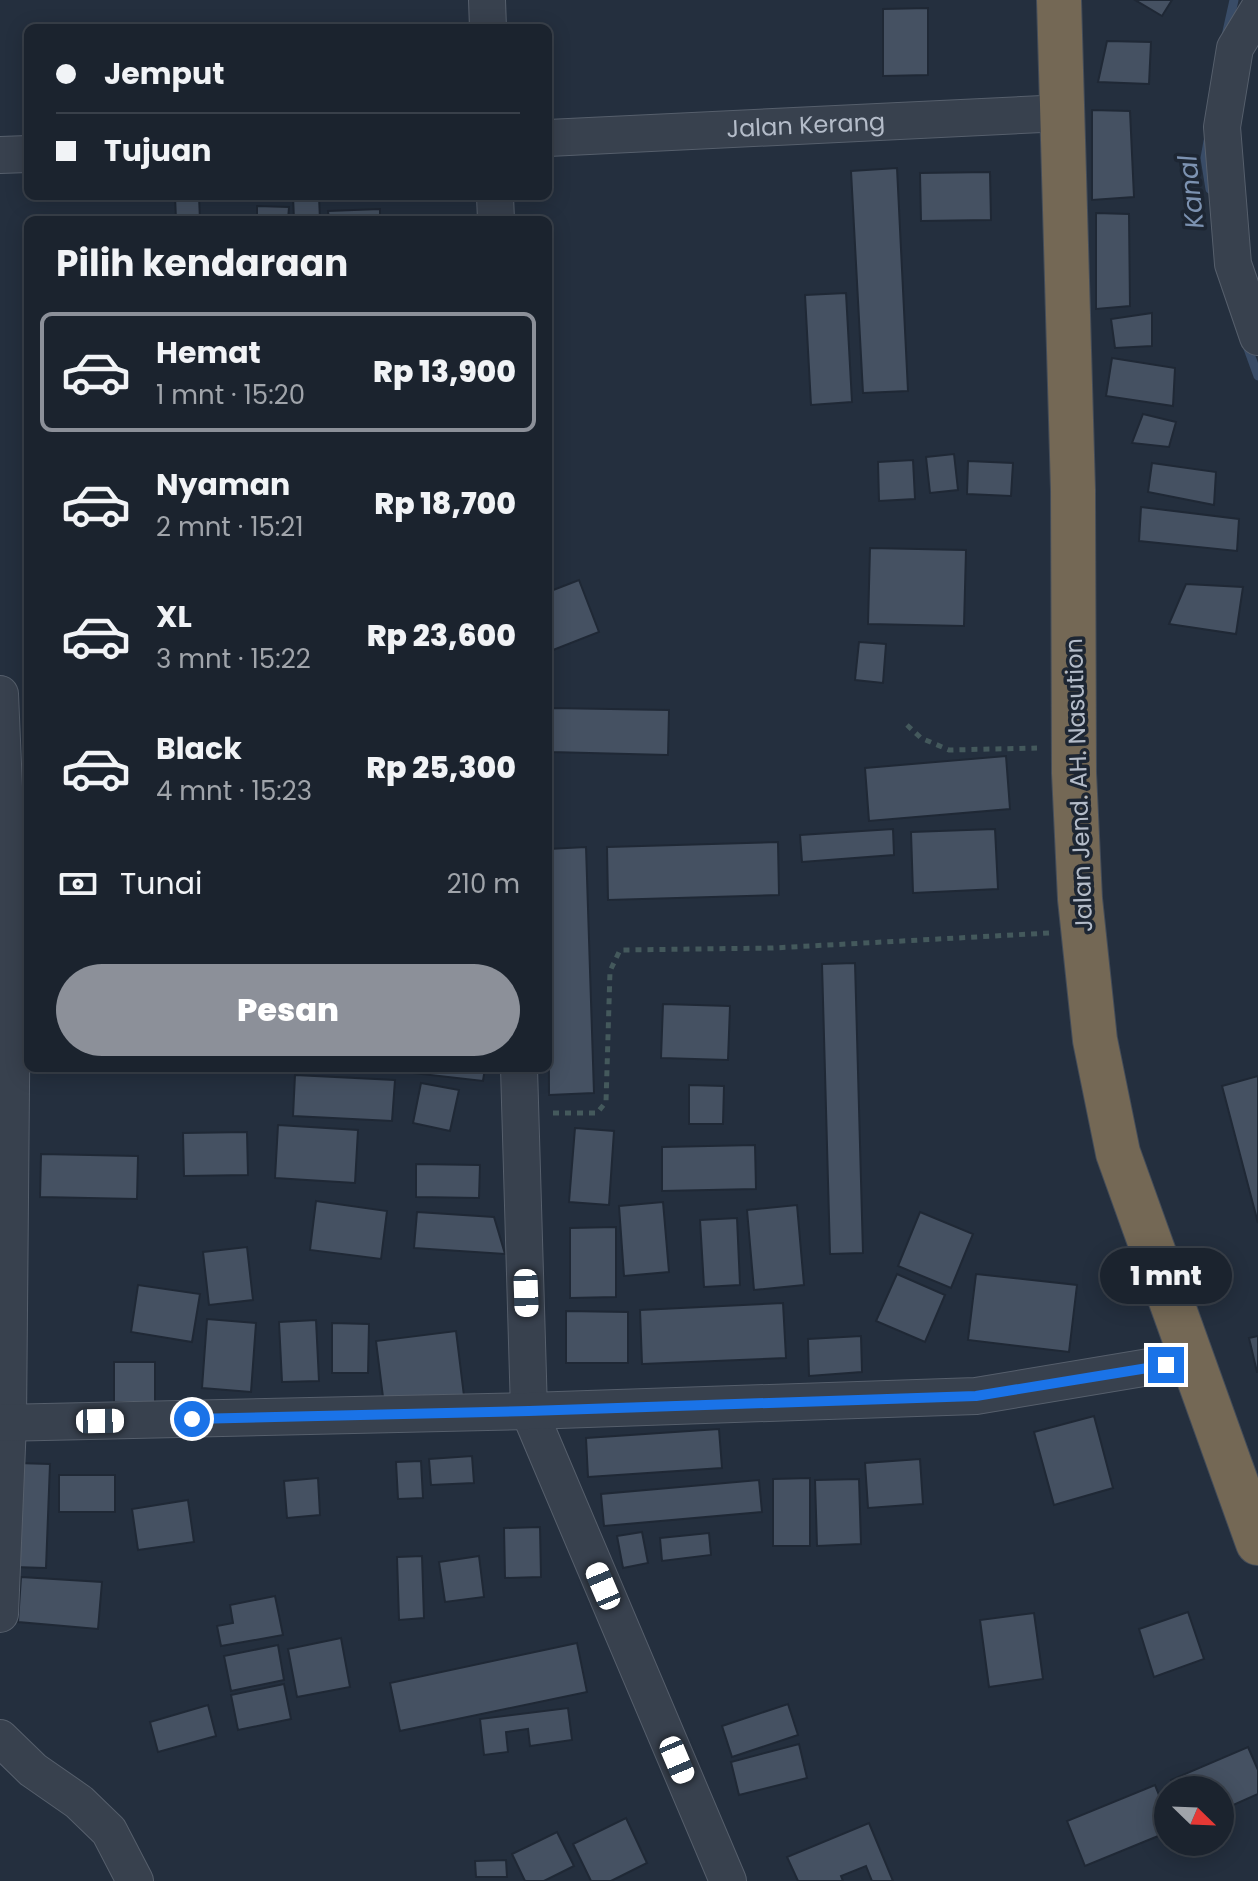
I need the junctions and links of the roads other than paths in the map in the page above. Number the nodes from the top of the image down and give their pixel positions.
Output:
1 (487, 0) edge
2 (1059, 0) edge
3 (1258, 10) edge
4 (488, 24) edge
5 (1063, 113) junction
6 (552, 138) edge
7 (24, 154) edge
8 (0, 155) edge
9 (1258, 337) edge
10 (0, 694) edge
11 (519, 1072) edge
12 (5, 1215) edge
13 (1191, 1360) junction
14 (529, 1411) junction
15 (4, 1423) edge
16 (1258, 1543) edge
17 (0, 1614) edge
18 (0, 1738) edge
19 (135, 1881) edge
20 (728, 1881) edge

1 - 4 street
2 - 5 highway, Jalan Jend. AH. Nasution
3 - 9 street
5 - 6 street, Jalan Kerang
5 - 13 highway, Jalan Jend. AH. Nasution
7 - 8 street
10 - 12 street
11 - 14 street
12 - 15 street
13 - 14 street
13 - 16 highway, Jalan Jend. AH. Nasution
14 - 15 street
14 - 20 street
15 - 17 street
18 - 19 street

